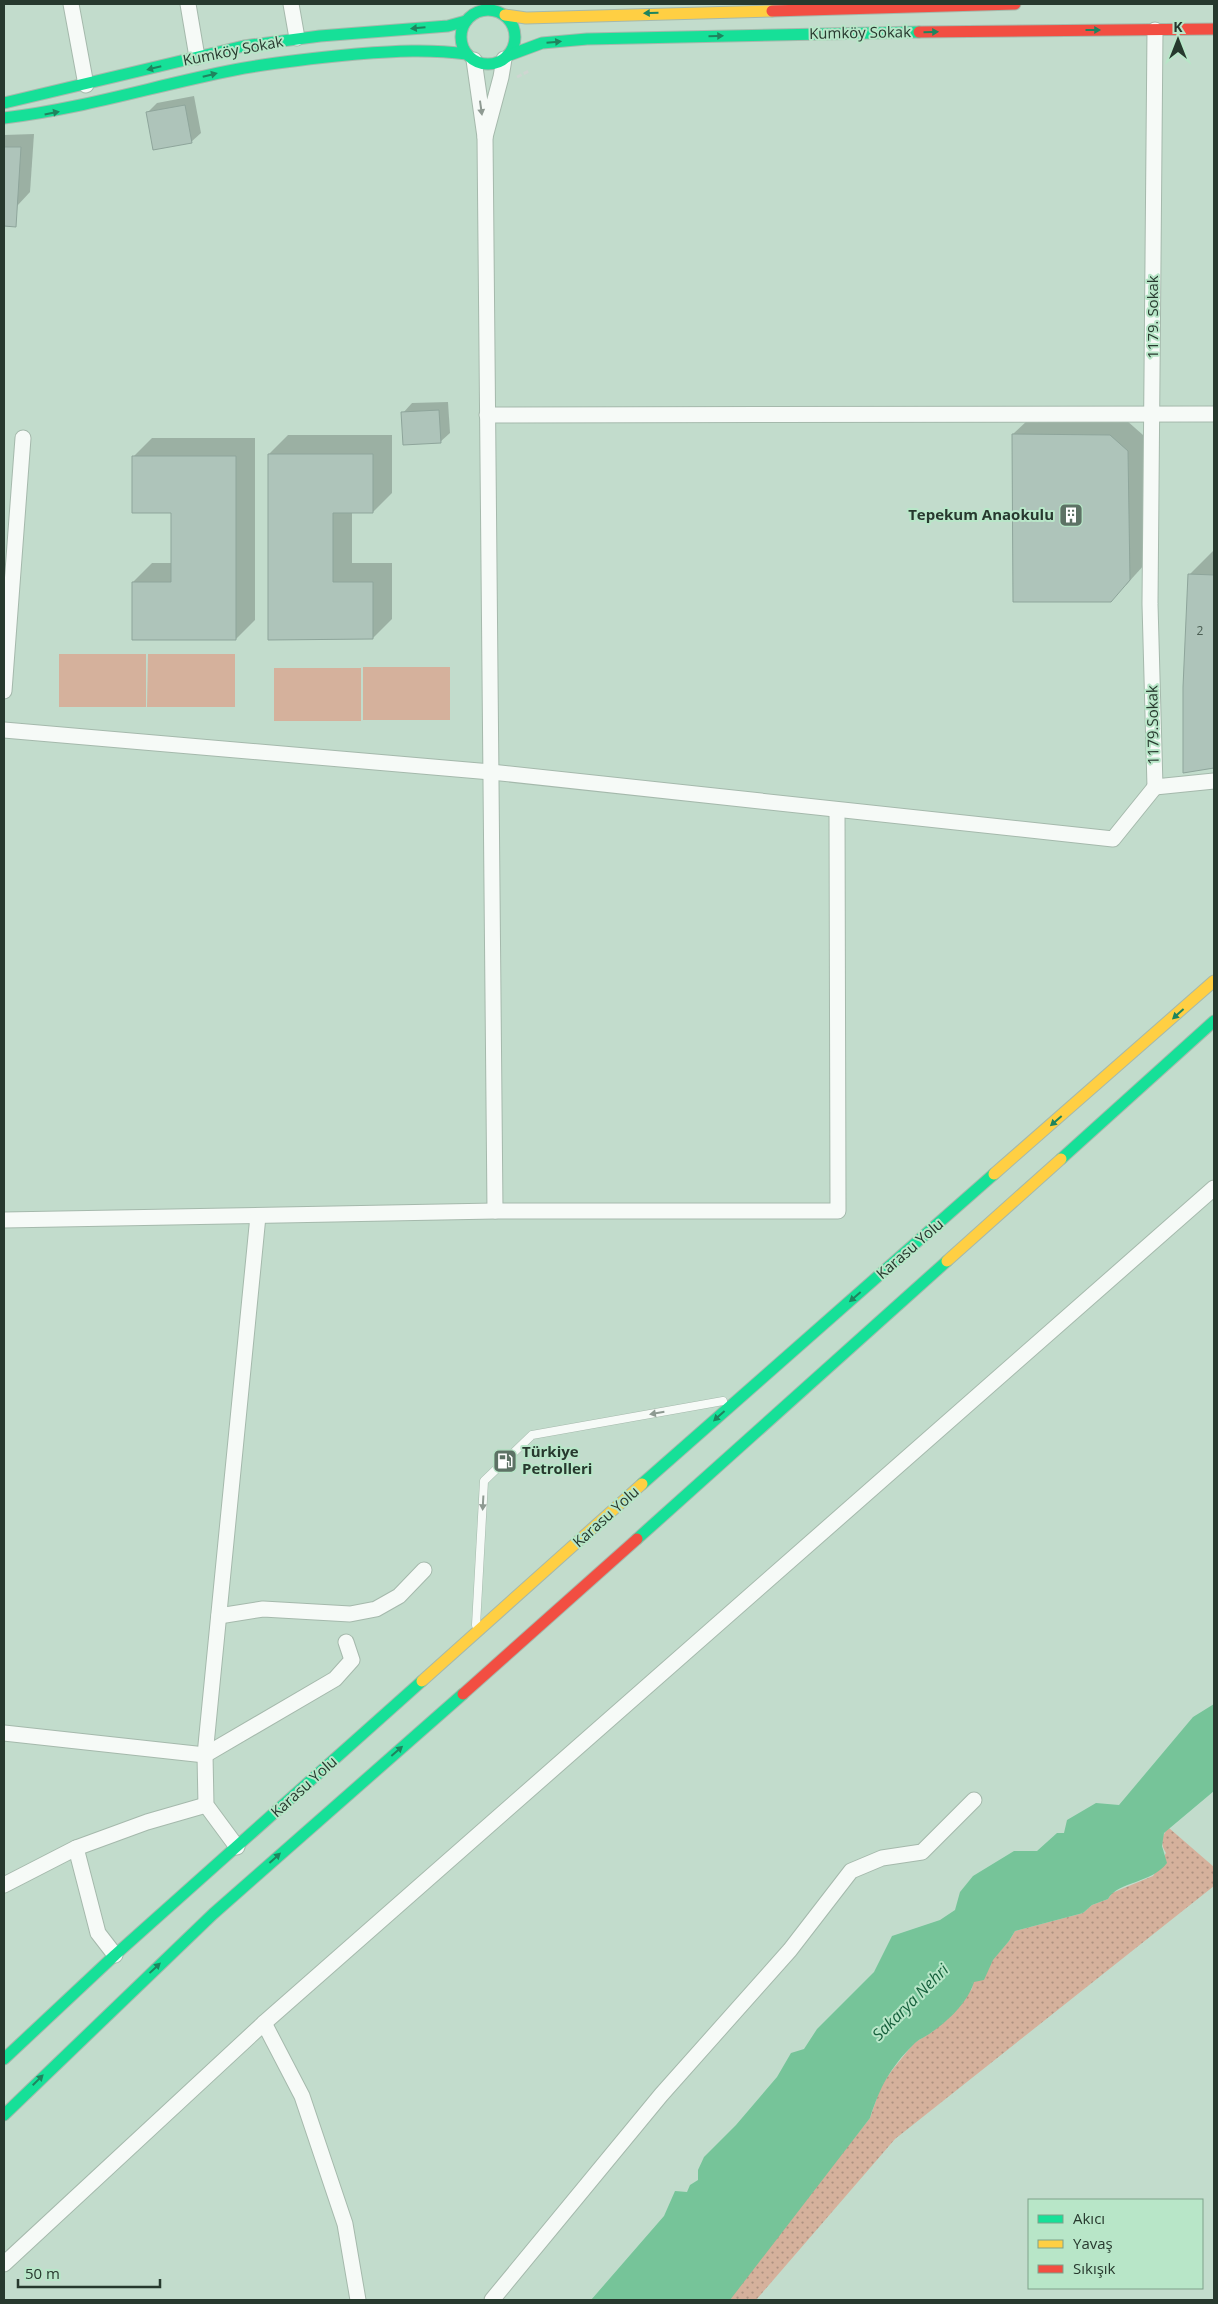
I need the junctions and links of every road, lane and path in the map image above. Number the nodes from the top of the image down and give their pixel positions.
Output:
1 (71, 4) edge
2 (188, 4) edge
3 (291, 4) edge
4 (1015, 4) edge
5 (501, 10) edge
6 (470, 13) edge
7 (1214, 29) edge
8 (1155, 30) junction
9 (297, 38) junction
10 (197, 57) junction
11 (470, 57) junction
12 (506, 57) junction
13 (86, 85) junction
14 (4, 103) edge
15 (4, 118) edge
16 (485, 137) junction
17 (1152, 414) junction
18 (1214, 414) edge
19 (487, 416) junction
20 (23, 438) dead end
21 (1150, 604) joint
22 (4, 690) edge
23 (4, 730) edge
24 (491, 772) junction
25 (1214, 781) edge
26 (1155, 787) junction
27 (837, 810) junction
28 (1214, 981) edge
29 (1214, 1021) edge
30 (1214, 1188) edge
31 (495, 1211) junction
32 (258, 1216) junction
33 (4, 1220) edge
34 (739, 1398) junction
35 (424, 1570) dead end
36 (219, 1616) junction
37 (475, 1634) junction
38 (346, 1642) dead end
39 (4, 1733) edge
40 (205, 1755) junction
41 (974, 1800) dead end
42 (206, 1805) junction
43 (237, 1847) junction
44 (76, 1848) junction
45 (4, 1885) edge
46 (115, 1955) junction
47 (264, 2023) junction
48 (4, 2059) edge
49 (4, 2115) edge
50 (4, 2264) edge
51 (358, 2300) edge
52 (492, 2300) edge

1 - 13 street
2 - 10 street
3 - 9 street
4 -> 5 main road, Kumköy Sokak
5 - 6 main road
5 - 12 main road
6 -> 9 main road, Kumköy Sokak
6 - 11 main road
7 - 8 main road, Kumköy Sokak
12 -> 8 main road, Kumköy Sokak
8 - 17 street, 1179. Sokak
9 - 10 main road, Kumköy Sokak
10 -> 13 main road, Kumköy Sokak
11 - 12 main road
15 -> 11 main road, Kumköy Sokak
11 -> 16 street
12 - 16 street
13 - 14 main road, Kumköy Sokak
16 - 19 street
17 - 18 street
17 - 19 street
17 - 21 street, 1179. Sokak
19 - 24 street
20 - 22 street
21 - 26 street, 1179.Sokak
23 - 24 street
24 - 27 street
24 - 31 street
25 - 26 street, 1179.Sokak
26 - 27 street
27 - 31 street
28 -> 34 main road, Karasu Yolu
49 -> 29 main road
30 - 47 street
31 - 32 street
32 - 33 street
32 - 36 street
34 -> 37 main road, Karasu Yolu
34 -> 37 lane
35 - 36 street
36 - 40 street
37 - 43 main road, Karasu Yolu
38 - 40 street
39 - 40 street
40 - 42 street
41 - 52 street
42 - 43 street
42 - 44 street
43 - 46 main road, Karasu Yolu
44 - 45 street
44 - 46 street
46 - 48 main road, Karasu Yolu
47 - 50 street
47 - 51 street

